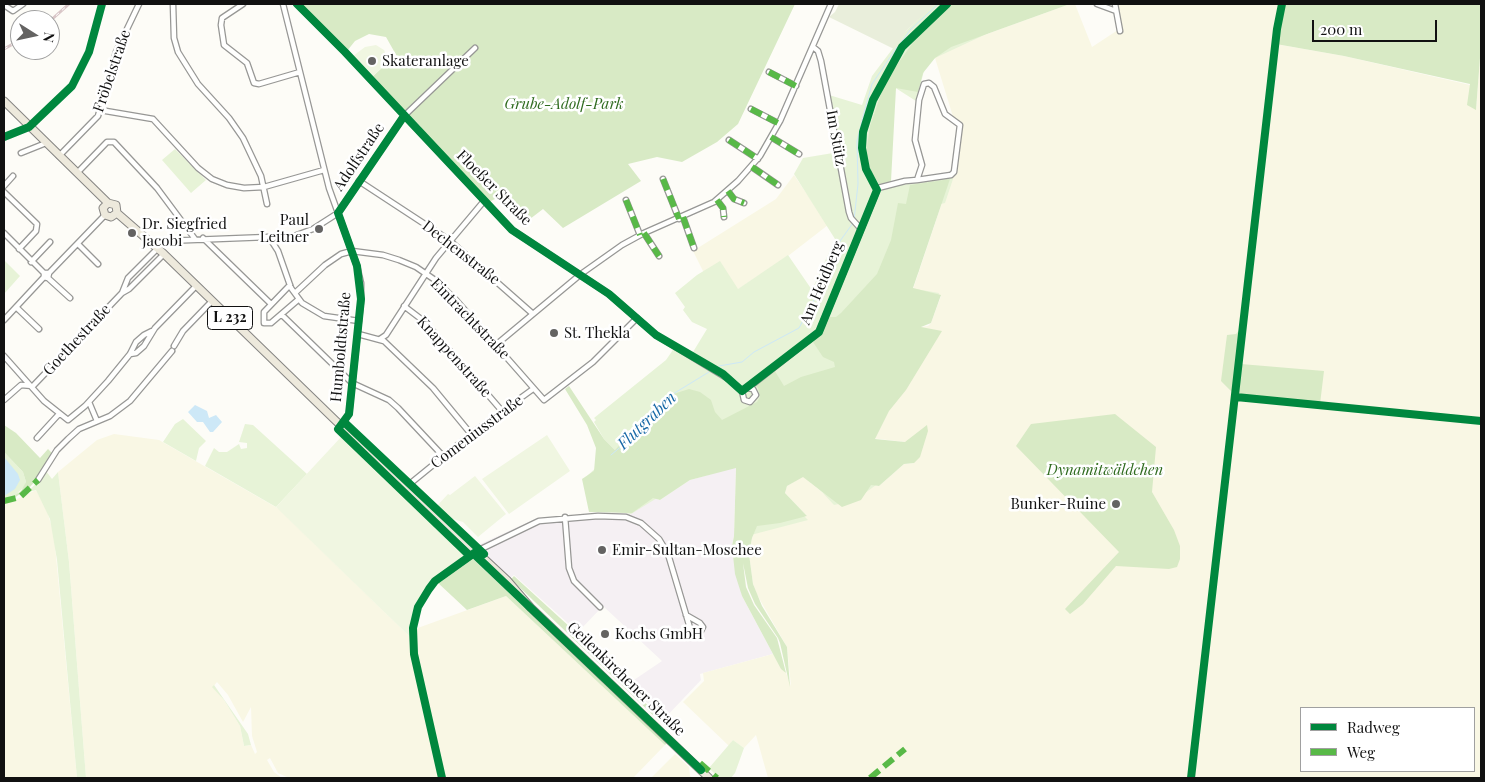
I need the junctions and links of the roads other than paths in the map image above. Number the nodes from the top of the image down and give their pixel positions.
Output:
1 (23, 4) edge
2 (139, 4) edge
3 (173, 4) edge
4 (243, 4) edge
5 (283, 4) edge
6 (297, 4) edge
7 (831, 4) edge
8 (1097, 4) edge
9 (1116, 4) edge
10 (4, 5) edge
11 (1116, 11) junction
12 (1120, 32) dead end
13 (813, 47) junction
14 (475, 48) dead end
15 (300, 72) junction
16 (769, 72) dead end
17 (796, 86) junction
18 (4, 101) edge
19 (751, 109) dead end
20 (100, 110) junction
21 (404, 116) junction
22 (778, 123) junction
23 (770, 137) junction
24 (729, 140) dead end
25 (46, 143) junction
26 (21, 153) dead end
27 (800, 154) dead end
28 (59, 156) junction
29 (758, 159) junction
30 (752, 167) junction
31 (324, 170) junction
32 (78, 172) junction
33 (13, 176) dead end
34 (663, 179) dead end
35 (917, 180) junction
36 (359, 181) junction
37 (778, 185) dead end
38 (4, 186) edge
39 (264, 187) junction
40 (728, 191) junction
41 (4, 192) edge
42 (626, 200) dead end
43 (717, 200) junction
44 (484, 201) junction
45 (108, 203) junction
46 (744, 203) dead end
47 (267, 204) dead end
48 (117, 213) junction
49 (338, 213) junction
50 (105, 215) junction
51 (724, 217) dead end
52 (681, 218) junction
53 (860, 228) junction
54 (4, 233) edge
55 (642, 234) junction
56 (269, 237) junction
57 (203, 238) junction
58 (195, 239) junction
59 (449, 240) junction
60 (50, 242) dead end
61 (78, 244) junction
62 (157, 248) junction
63 (694, 248) dead end
64 (19, 249) junction
65 (352, 251) junction
66 (164, 254) junction
67 (659, 256) dead end
68 (31, 262) junction
69 (98, 264) dead end
70 (424, 273) junction
71 (581, 274) junction
72 (46, 275) junction
73 (290, 285) junction
74 (196, 286) junction
75 (122, 293) junction
76 (295, 293) junction
77 (70, 298) dead end
78 (299, 299) junction
79 (212, 301) junction
80 (271, 304) junction
81 (404, 306) junction
82 (16, 307) junction
83 (533, 314) junction
84 (282, 315) junction
85 (637, 318) junction
86 (4, 320) edge
87 (359, 320) junction
88 (39, 328) dead end
89 (358, 334) junction
90 (380, 339) junction
91 (497, 344) junction
92 (4, 356) edge
93 (352, 383) junction
94 (33, 386) junction
95 (747, 388) junction
96 (534, 389) junction
97 (742, 391) junction
98 (4, 400) edge
99 (89, 402) junction
100 (502, 411) junction
101 (59, 414) junction
102 (97, 421) junction
103 (342, 426) junction
104 (471, 434) junction
105 (37, 438) dead end
106 (443, 456) junction
107 (38, 480) dead end
108 (407, 487) junction
109 (565, 517) junction
110 (475, 553) junction
111 (442, 576) dead end
112 (600, 607) dead end
113 (686, 615) dead end
114 (709, 778) edge

1 - 10 street
2 - 20 street, Fröbelstraße
3 - 39 street
4 - 15 street
5 - 15 street, Humboldtstraße
6 - 21 street, Floeßer Straße
7 - 13 street
8 - 11 street
9 - 11 street
11 - 12 street
13 - 17 street
13 - 53 street, Im Stütz
14 - 21 street, Adolfstraße
15 - 31 street, Humboldtstraße
16 - 17 street
17 - 22 street
18 - 25 main road, L 232
19 - 22 street
20 - 28 street, Fröbelstraße
20 - 39 street
21 - 36 street, Adolfstraße
21 - 44 street, Floeßer Straße
22 - 23 street
23 - 27 street
23 - 29 street
24 - 29 street
25 - 26 street
25 - 28 main road, L 232
28 - 32 main road, L 232
29 - 30 street
30 - 37 street
30 - 40 street
31 - 39 street
31 - 49 street, Humboldtstraße
32 - 45 main road, L 232
32 - 58 street
33 - 38 street
34 - 52 street
35 - 35 street
35 - 53 street, Am Heidberg
36 - 49 street, Adolfstraße
36 - 59 street, Dechenstraße
39 - 47 street
40 - 43 street
40 - 46 street
41 - 64 street
42 - 55 street
43 - 51 street
43 - 52 street
44 - 59 street
44 - 71 street, Floeßer Straße
45 - 48 main road, L 232
45 - 50 main road
48 - 50 main road
48 - 62 main road, Geilenkirchener Straße / L 232
49 - 56 street, Adolfstraße
49 - 65 street, Humboldtstraße
50 - 61 street
52 - 55 street
52 - 63 street
53 - 95 street, Am Heidberg
54 - 64 street
55 - 67 street
55 - 71 street
56 - 57 street, Adolfstraße
56 - 73 street
57 - 58 street, Adolfstraße
57 - 80 street
58 - 62 street, Adolfstraße
59 - 70 street
59 - 83 street, Dechenstraße
60 - 68 street
61 - 69 street
61 - 72 street
62 - 66 main road, Geilenkirchener Straße / L 232
62 - 75 street, Goethestraße
64 - 68 street
65 - 70 street, Eintrachtstraße
65 - 76 street
65 - 87 street, Humboldtstraße
66 - 74 main road, Geilenkirchener Straße / L 232
66 - 75 street, Goethestraße
68 - 72 street
70 - 81 street
70 - 91 street, Eintrachtstraße
71 - 83 street
71 - 85 street, Floeßer Straße
72 - 77 street
72 - 82 street
73 - 76 street
73 - 80 street
74 - 79 main road, Geilenkirchener Straße / L 232
74 - 99 street
75 - 94 street, Goethestraße
76 - 78 street
78 - 84 street
78 - 87 street
79 - 102 street
79 - 103 main road, Geilenkirchener Straße / L 232
80 - 84 street
81 - 90 street
81 - 100 street, Knappenstraße
82 - 86 street
82 - 88 street
83 - 91 street
84 - 93 street
85 - 96 street, Comeniusstraße
85 - 97 street, Floeßer Straße
87 - 89 street, Humboldtstraße
89 - 90 street
89 - 93 street, Humboldtstraße
90 - 104 street
91 - 96 street, Eintrachtstraße
92 - 94 street
93 - 103 street, Humboldtstraße
93 - 106 street
94 - 98 street
94 - 101 street
95 - 97 street
95 - 97 street, Floeßer Straße
96 - 100 street, Comeniusstraße
99 - 101 street
99 - 102 street
100 - 104 street, Comeniusstraße
101 - 105 street
102 - 107 street
103 - 108 main road, Geilenkirchener Straße / L 232
104 - 106 street, Comeniusstraße
106 - 108 street, Comeniusstraße
108 - 110 main road, Geilenkirchener Straße / L 232
109 - 110 street
109 - 112 street
109 - 113 street
110 - 111 street
110 - 114 main road, Geilenkirchener Straße / L 232

